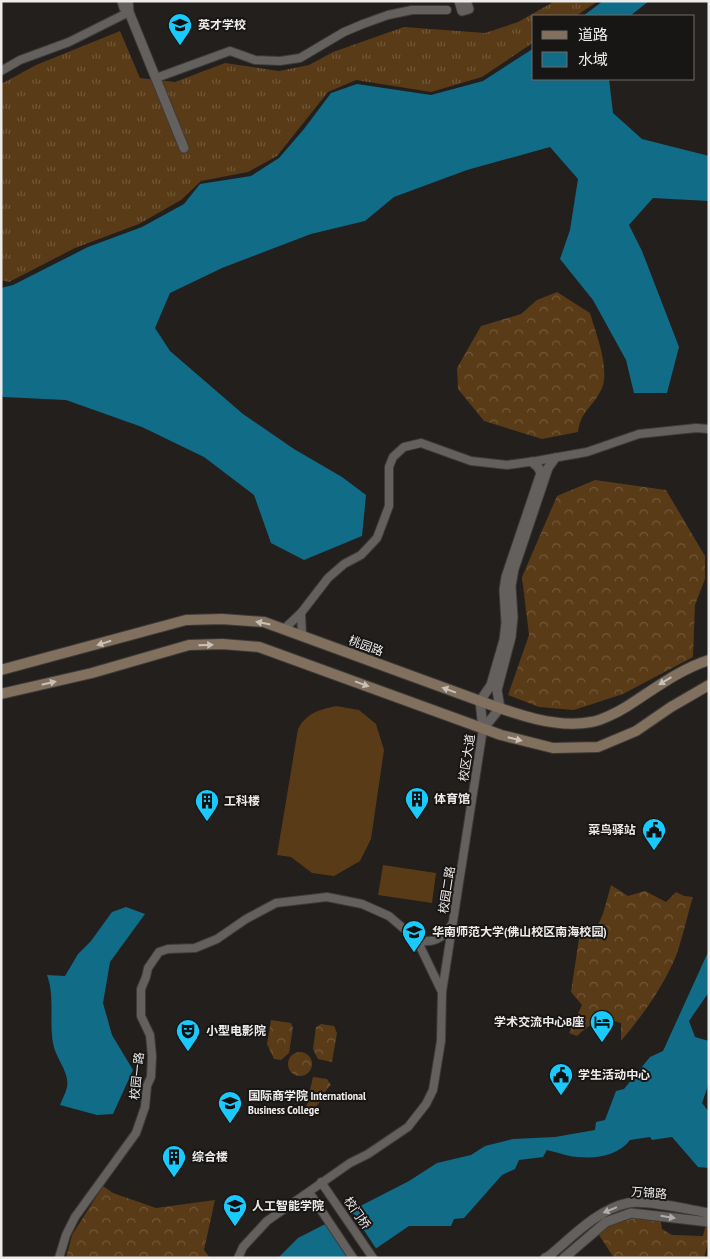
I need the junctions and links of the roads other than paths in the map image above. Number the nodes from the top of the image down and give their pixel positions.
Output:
1 (122, 1) edge
2 (128, 1) edge
3 (459, 1) edge
4 (466, 7) edge
5 (447, 10) dead end
6 (128, 12) junction
7 (1, 71) edge
8 (156, 78) junction
9 (184, 148) dead end
10 (709, 429) edge
11 (555, 458) junction
12 (532, 462) junction
13 (301, 613) junction
14 (284, 629) junction
15 (302, 636) junction
16 (709, 660) edge
17 (1, 670) edge
18 (709, 686) edge
19 (1, 694) edge
20 (480, 701) junction
21 (500, 708) junction
22 (484, 729) junction
23 (474, 791) joint
24 (454, 921) junction
25 (417, 940) junction
26 (442, 992) junction
27 (321, 1182) junction
28 (309, 1192) junction
29 (709, 1213) edge
30 (709, 1222) edge
31 (59, 1258) edge
32 (238, 1258) edge
33 (353, 1258) edge
34 (374, 1258) edge
35 (546, 1258) edge
36 (564, 1258) edge

1 - 6 street
2 - 6 street
3 - 4 street
5 - 8 street
6 - 7 street
6 - 8 street
8 - 9 street
10 - 11 street
11 - 12 street
11 - 21 street
12 - 13 street
12 - 20 street
13 - 14 street
13 - 15 street
14 - 15 main road, 桃园路
14 -> 17 main road, 桃园路
20 -> 15 main road, 桃园路
16 -> 21 main road, 桃园路
22 -> 18 main road
19 -> 22 main road
20 - 21 main road, 桃园路
20 - 22 street
21 - 22 street
22 - 23 street, 校区大道
23 - 24 street, 校园二路
24 - 25 street
24 - 26 street, 校园二路
25 - 26 street
25 - 31 street, 校园一路
26 - 27 street
27 - 28 street
27 - 34 street, 校门桥
28 - 32 street
28 - 33 street
29 -> 35 street, 万锦路
36 -> 30 street, 万锦路

